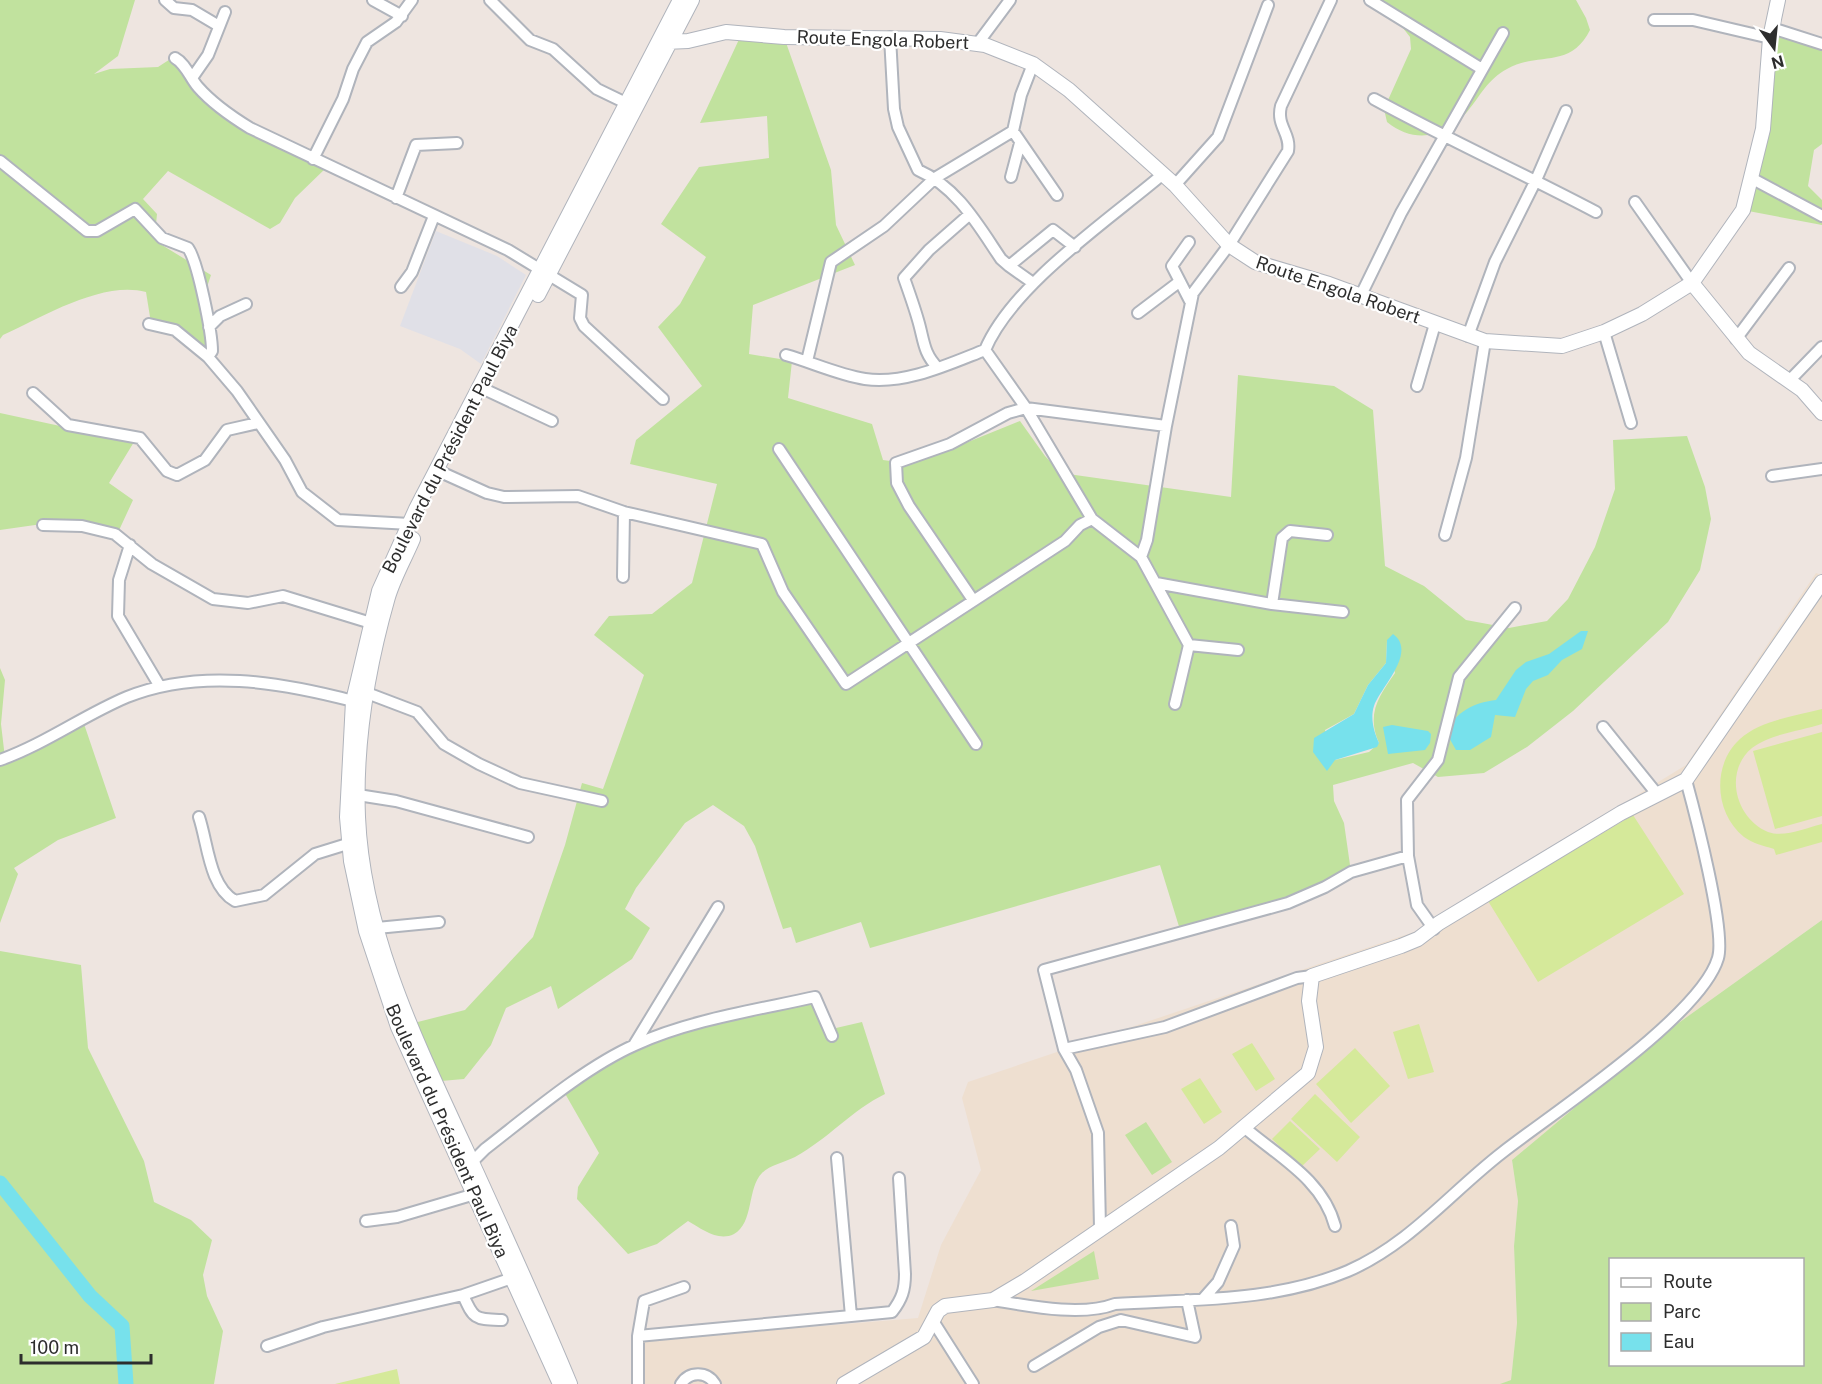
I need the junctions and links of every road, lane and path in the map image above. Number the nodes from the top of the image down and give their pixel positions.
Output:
1 (165, 0) edge
2 (374, 0) edge
3 (412, 0) edge
4 (490, 0) edge
5 (680, 0) edge
6 (692, 0) edge
7 (1010, 0) edge
8 (1331, 0) edge
9 (1370, 0) edge
10 (1778, 0) edge
11 (1268, 4) dead end
12 (225, 12) dead end
13 (402, 16) junction
14 (1654, 20) dead end
15 (219, 26) junction
16 (1503, 33) dead end
17 (1771, 33) junction
18 (890, 37) junction
19 (666, 42) junction
20 (978, 43) junction
21 (1822, 44) edge
22 (175, 58) dead end
23 (1033, 64) junction
24 (1482, 69) junction
25 (192, 78) junction
26 (1374, 99) dead end
27 (628, 104) junction
28 (1566, 111) dead end
29 (1013, 131) junction
30 (1444, 137) junction
31 (457, 143) dead end
32 (1020, 143) junction
33 (313, 159) junction
34 (0, 161) edge
35 (1163, 174) junction
36 (1011, 177) dead end
37 (936, 178) junction
38 (1751, 178) junction
39 (1536, 180) junction
40 (1175, 185) junction
41 (1057, 195) dead end
42 (396, 198) junction
43 (1635, 202) dead end
44 (1596, 212) dead end
45 (970, 214) junction
46 (434, 216) junction
47 (1822, 216) edge
48 (1189, 242) dead end
49 (1229, 245) junction
50 (1075, 247) junction
51 (1009, 266) junction
52 (1789, 268) dead end
53 (545, 273) junction
54 (1179, 282) junction
55 (1033, 283) junction
56 (1692, 283) junction
57 (401, 287) dead end
58 (1361, 295) junction
59 (1190, 301) junction
60 (246, 304) dead end
61 (1138, 313) dead end
62 (149, 324) dead end
63 (1435, 324) junction
64 (209, 327) junction
65 (1604, 332) junction
66 (1468, 336) junction
67 (1736, 339) junction
68 (1485, 341) junction
69 (1822, 347) edge
70 (985, 350) junction
71 (786, 355) dead end
72 (208, 357) junction
73 (807, 361) junction
74 (938, 368) junction
75 (1789, 381) junction
76 (1417, 386) dead end
77 (488, 391) junction
78 (33, 393) dead end
79 (663, 399) dead end
80 (1026, 408) junction
81 (1821, 410) edge
82 (552, 422) dead end
83 (258, 423) junction
84 (1631, 423) dead end
85 (1166, 426) junction
86 (779, 449) dead end
87 (1822, 469) edge
88 (440, 472) junction
89 (1772, 476) dead end
90 (624, 512) junction
91 (1092, 519) junction
92 (410, 524) junction
93 (43, 525) dead end
94 (1327, 535) dead end
95 (1445, 535) dead end
96 (130, 545) junction
97 (1141, 557) junction
98 (624, 577) dead end
99 (1822, 582) edge
100 (1156, 583) junction
101 (973, 600) junction
102 (1272, 604) junction
103 (1515, 608) dead end
104 (1343, 612) dead end
105 (371, 623) junction
106 (907, 643) junction
107 (1189, 645) junction
108 (1238, 650) dead end
109 (159, 685) junction
110 (367, 693) junction
111 (352, 701) junction
112 (1176, 704) dead end
113 (1603, 727) dead end
114 (976, 744) dead end
115 (0, 760) edge
116 (1686, 780) junction
117 (1657, 794) junction
118 (358, 795) junction
119 (602, 801) dead end
120 (199, 817) dead end
121 (528, 837) dead end
122 (354, 841) junction
123 (1408, 856) junction
124 (718, 907) dead end
125 (439, 922) dead end
126 (377, 928) junction
127 (1434, 929) junction
128 (1312, 976) junction
129 (832, 1036) dead end
130 (634, 1045) junction
131 (1065, 1049) junction
132 (1245, 1128) junction
133 (837, 1158) dead end
134 (472, 1162) junction
135 (899, 1178) dead end
136 (475, 1194) junction
137 (366, 1221) dead end
138 (1231, 1226) dead end
139 (1335, 1226) dead end
140 (1100, 1228) junction
141 (512, 1278) junction
142 (684, 1287) dead end
143 (463, 1295) junction
144 (1203, 1299) junction
145 (993, 1300) junction
146 (1187, 1300) junction
147 (851, 1316) junction
148 (502, 1320) dead end
149 (933, 1321) junction
150 (638, 1336) junction
151 (267, 1347) dead end
152 (1034, 1366) dead end
153 (560, 1384) edge
154 (570, 1384) edge
155 (638, 1384) edge
156 (681, 1384) edge
157 (715, 1384) edge
158 (844, 1384) edge
159 (973, 1384) edge

1 - 15 street
2 - 13 street
3 - 13 street
4 - 27 street
5 - 19 main road
6 - 19 main road
7 - 20 street
8 - 49 street
9 - 24 street
10 - 17 main road, Route Engola Robert
11 - 40 street
12 - 15 street
13 - 33 street
14 - 17 street
15 - 25 street
16 - 24 street
17 - 21 street
17 - 38 main road, Route Engola Robert
18 - 19 main road, Route Engola Robert
18 - 20 main road, Route Engola Robert
18 - 37 street
19 - 27 main road, Boulevard du Président Paul Biya
19 - 53 main road, Boulevard du Président Paul Biya
20 - 23 main road, Route Engola Robert
22 - 25 street
23 - 29 street
23 - 35 main road, Route Engola Robert
24 - 30 street
25 - 33 street
26 - 30 street
27 - 53 main road, Boulevard du Président Paul Biya
28 - 39 street
29 - 32 street
29 - 37 street
30 - 39 street
30 - 58 street
31 - 42 street
32 - 36 street
32 - 41 street
33 - 42 street
34 - 64 street
35 - 40 main road, Route Engola Robert
35 - 50 street
37 - 45 street
37 - 73 street
38 - 47 street
38 - 56 main road, Route Engola Robert
39 - 44 street
39 - 66 street
40 - 49 main road, Route Engola Robert
42 - 46 street
43 - 56 street
45 - 51 street
45 - 74 street
46 - 53 street
46 - 57 street
48 - 54 street
49 - 58 main road, Route Engola Robert
49 - 59 street
50 - 51 street
50 - 55 street
51 - 55 street
52 - 67 street
53 - 77 main road, Boulevard du Président Paul Biya
53 - 79 street
53 - 88 main road, Boulevard du Président Paul Biya
54 - 59 street
54 - 61 street
55 - 70 street
56 - 65 main road, Route Engola Robert
56 - 67 main road
58 - 63 main road, Route Engola Robert
59 - 85 street
60 - 64 street
62 - 72 street
63 - 66 main road, Route Engola Robert
63 - 76 street
64 - 72 street
65 - 68 main road, Route Engola Robert
65 - 84 street
66 - 68 main road, Route Engola Robert
67 - 75 main road
68 - 95 street
69 - 75 street
70 - 74 street
70 - 80 street
71 - 73 street
72 - 83 street
73 - 74 street
75 - 81 main road
77 - 82 street
77 - 88 main road, Boulevard du Président Paul Biya
78 - 83 street
80 - 85 street
80 - 91 street
80 - 101 street
83 - 92 street
85 - 97 street
86 - 106 street
87 - 89 street
88 - 90 street
88 - 92 main road, Boulevard du Président Paul Biya
88 - 110 main road, Boulevard du Président Paul Biya
90 - 98 street
90 - 106 street
91 - 97 street
91 - 101 street
92 - 105 main road, Boulevard du Président Paul Biya
93 - 96 street
94 - 102 street
96 - 105 street
96 - 109 street
97 - 100 street
99 - 116 main road
100 - 102 street
100 - 107 street
101 - 106 street
102 - 104 street
103 - 123 street
105 - 111 main road, Boulevard du Président Paul Biya
106 - 114 street
107 - 108 street
107 - 112 street
109 - 111 street
109 - 115 street
110 - 118 main road, Boulevard du Président Paul Biya
110 - 119 street
111 - 122 main road, Boulevard du Président Paul Biya
113 - 117 street
116 - 117 main road
116 - 144 street
117 - 127 main road
118 - 121 street
118 - 122 main road, Boulevard du Président Paul Biya
120 - 122 street
122 - 126 main road, Boulevard du Président Paul Biya
122 - 136 main road, Boulevard du Président Paul Biya
123 - 127 street
123 - 131 street
124 - 130 street
125 - 126 street
126 - 134 main road, Boulevard du Président Paul Biya
127 - 128 main road
128 - 131 street
128 - 132 main road
129 - 130 street
130 - 134 street
131 - 140 street
132 - 139 street
132 - 140 main road
133 - 147 street
134 - 154 main road, Boulevard du Président Paul Biya
135 - 147 street
136 - 137 street
136 - 141 main road, Boulevard du Président Paul Biya
138 - 144 street
140 - 145 main road
141 - 143 street
141 - 153 main road, Boulevard du Président Paul Biya
142 - 150 street
143 - 148 street
143 - 151 street
144 - 146 street
145 - 146 street
145 - 149 main road
146 - 152 street
147 - 150 street
149 - 158 main road
149 - 159 street
150 - 155 street
156 - 157 street

